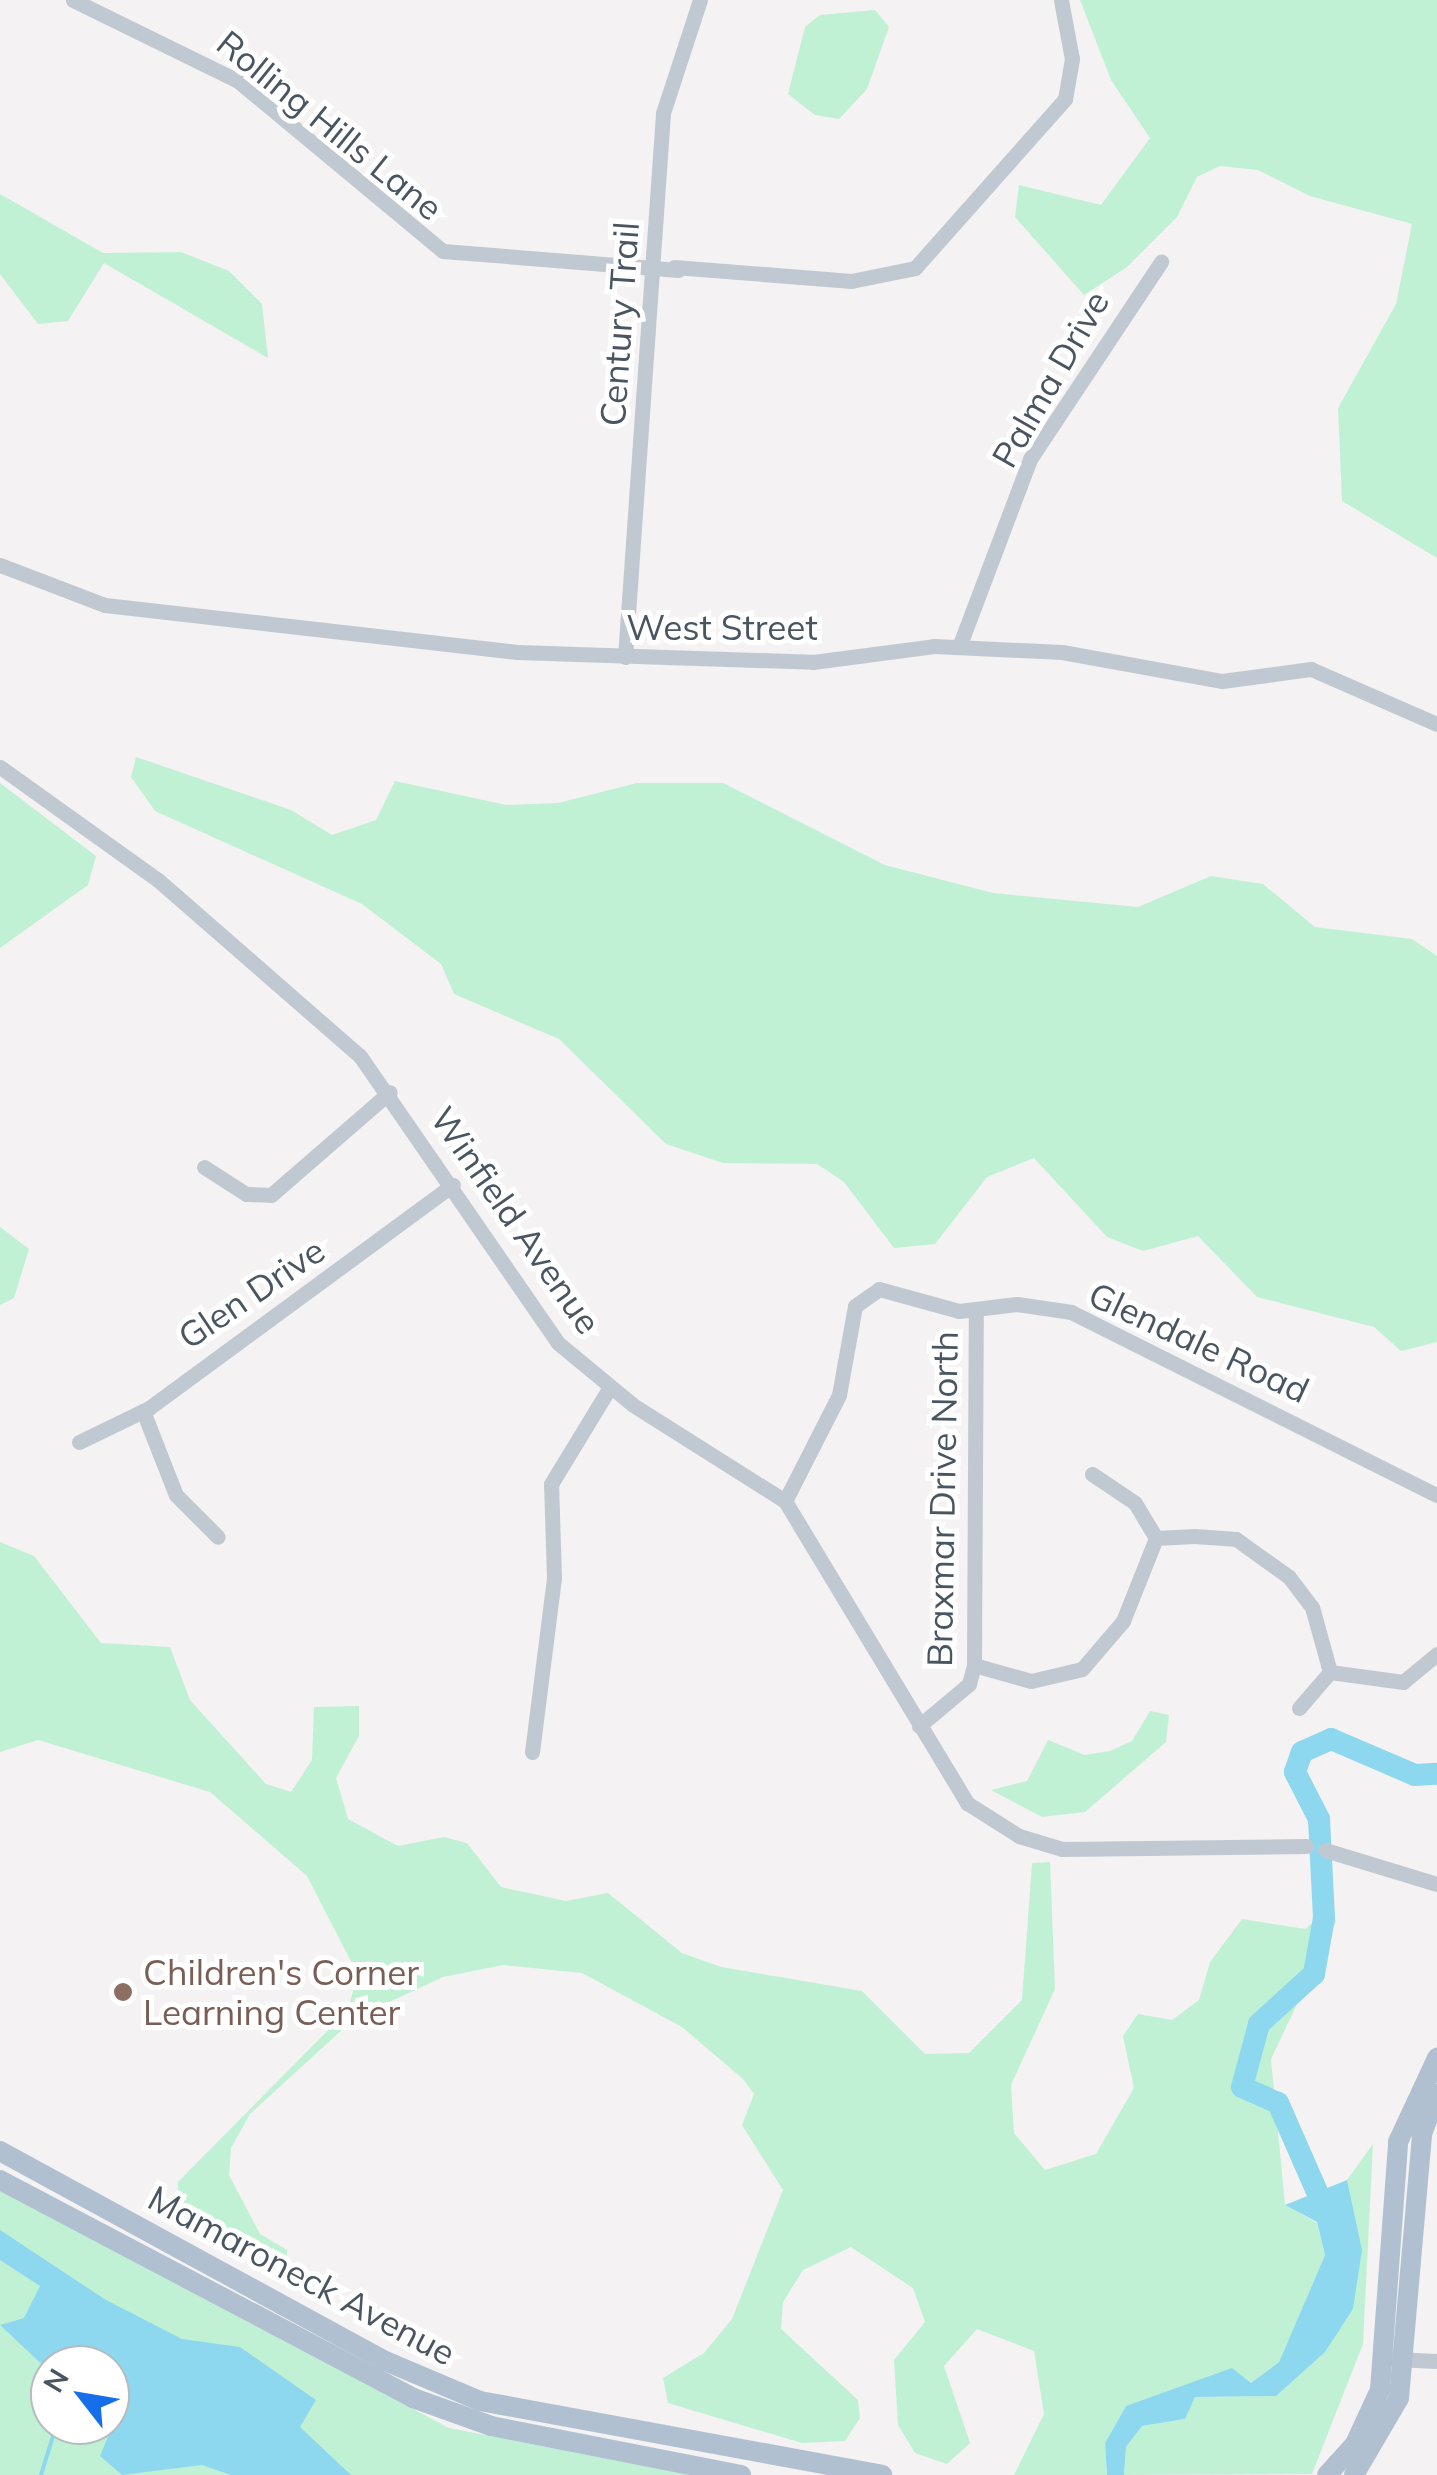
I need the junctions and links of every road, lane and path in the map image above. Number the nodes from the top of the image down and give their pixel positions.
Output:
1 (73, 0) edge
2 (700, 0) edge
3 (1061, 0) edge
4 (652, 261) junction
5 (1161, 262) dead end
6 (0, 565) edge
7 (959, 647) junction
8 (626, 657) junction
9 (1437, 724) edge
10 (0, 767) edge
11 (390, 1092) junction
12 (204, 1167) dead end
13 (453, 1186) junction
14 (976, 1310) junction
15 (610, 1387) junction
16 (144, 1410) junction
17 (79, 1442) dead end
18 (1092, 1474) dead end
19 (1437, 1495) edge
20 (785, 1501) junction
21 (218, 1537) dead end
22 (1156, 1538) junction
23 (1437, 1654) edge
24 (974, 1664) junction
25 (1330, 1672) junction
26 (1299, 1708) dead end
27 (918, 1726) junction
28 (532, 1752) dead end
29 (1306, 1846) dead end
30 (1325, 1850) dead end
31 (1437, 1884) edge
32 (1437, 2058) edge
33 (1437, 2094) edge
34 (0, 2150) edge
35 (0, 2180) edge
36 (1385, 2358) junction
37 (1407, 2360) junction
38 (1437, 2360) edge
39 (578, 2421) junction
40 (574, 2444) junction
41 (741, 2475) edge
42 (882, 2475) edge
43 (1327, 2475) edge
44 (1354, 2475) edge

1 - 4 street, Rolling Hills Lane
2 - 4 street, Century Trail
3 - 4 street, Rolling Hills Lane
4 - 8 street, Century Trail
5 - 7 street, Palma Drive
6 - 8 street, West Street
7 - 8 street, West Street
7 - 9 street, West Street
10 - 11 street, Winfield Avenue
11 - 12 street
11 - 13 street, Winfield Avenue
13 - 15 street, Winfield Avenue
13 - 16 street, Glen Drive
14 - 19 street, Glendale Road
14 - 20 street, Glendale Road
14 - 24 street, Braxmar Drive North
15 - 20 street, Winfield Avenue
15 - 28 street
16 - 17 street, Glen Drive
16 - 21 street
18 - 22 street
20 - 27 street, Winfield Avenue
22 - 24 street
22 - 25 street
23 - 25 street
24 - 27 street, Braxmar Drive North
25 - 26 street
27 - 29 street, Winfield Avenue
30 - 31 street
32 - 36 main road
33 - 37 main road
34 - 39 main road, Mamaroneck Avenue
35 - 40 main road, Mamaroneck Avenue
36 - 37 street
36 - 43 main road
37 - 38 street
37 - 44 main road
39 - 40 street
39 - 42 main road, Mamaroneck Avenue
40 - 41 main road, Mamaroneck Avenue

